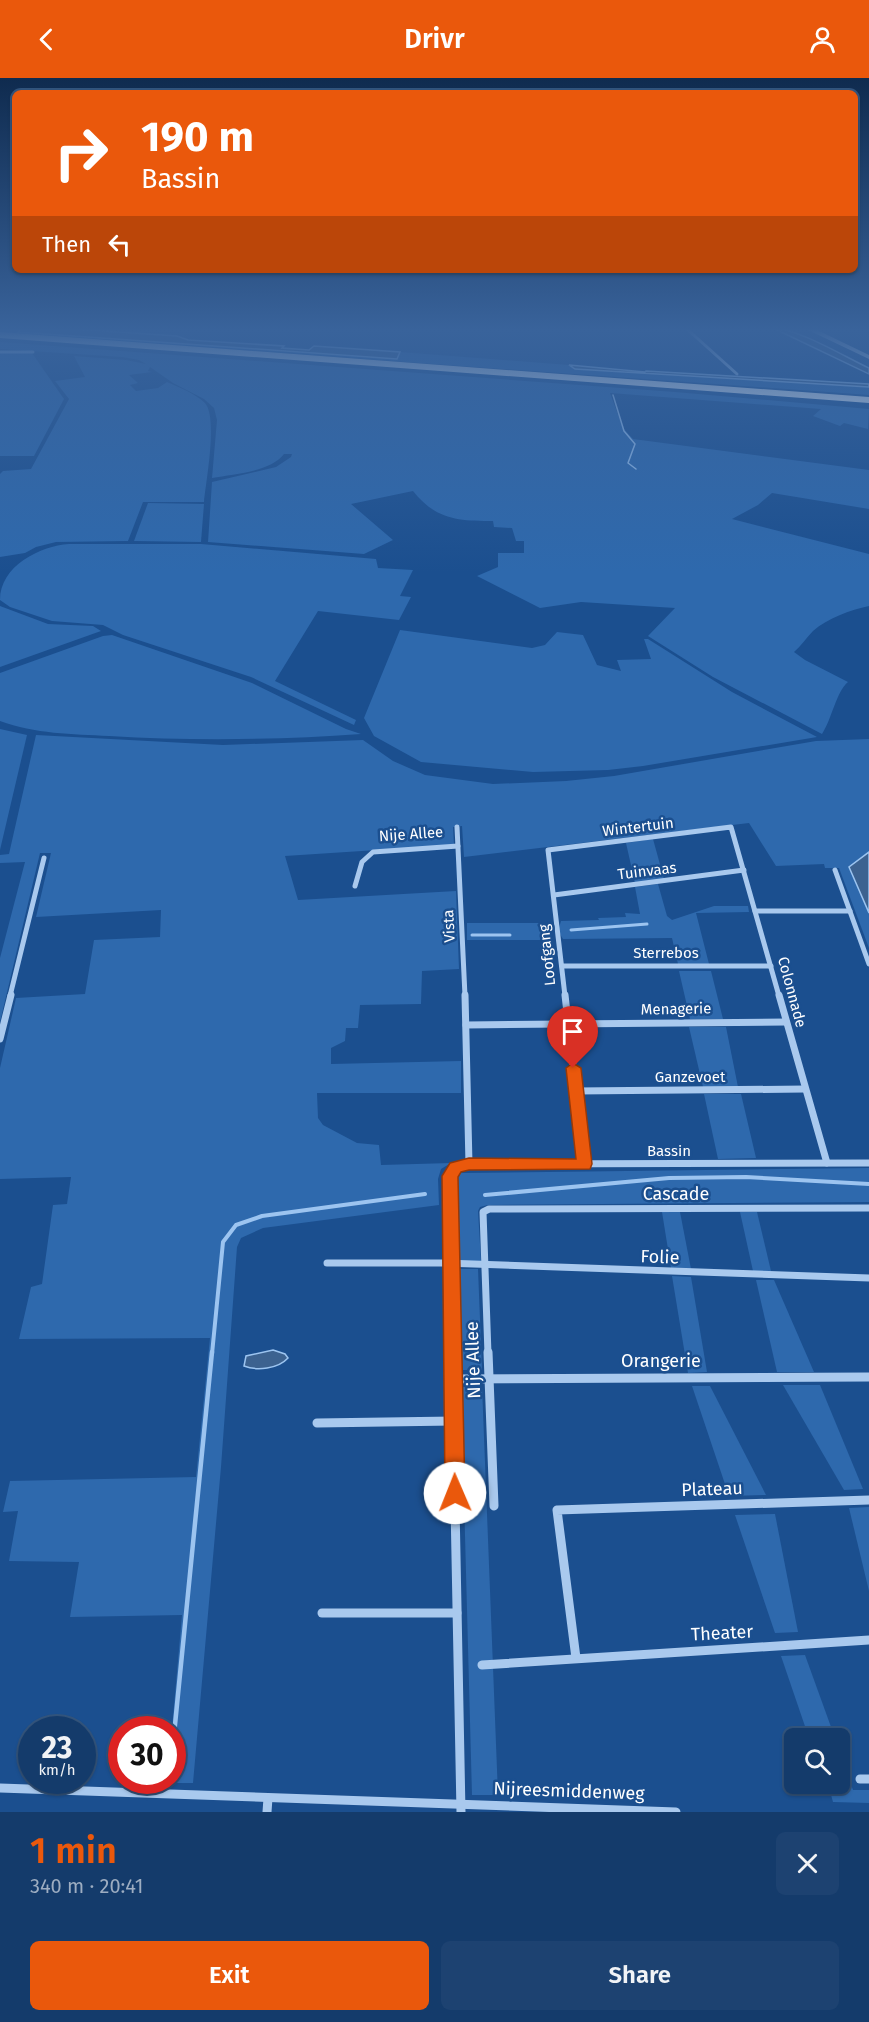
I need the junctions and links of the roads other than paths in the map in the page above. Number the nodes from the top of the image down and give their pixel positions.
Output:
1 (457, 827) dead end
2 (731, 827) joint
3 (458, 846) junction
4 (548, 850) joint
5 (44, 858) dead end
6 (744, 870) junction
7 (835, 870) dead end
8 (355, 886) dead end
9 (554, 895) junction
10 (755, 911) junction
11 (850, 911) junction
12 (869, 964) edge
13 (562, 966) junction
14 (771, 966) junction
15 (786, 1022) junction
16 (567, 1024) junction
17 (466, 1025) junction
18 (0, 1039) edge
19 (805, 1089) junction
20 (576, 1091) junction
21 (827, 1163) junction
22 (869, 1163) edge
23 (469, 1164) junction
24 (584, 1164) junction
25 (869, 1208) edge
26 (483, 1212) joint
27 (327, 1263) dead end
28 (451, 1263) junction
29 (485, 1266) junction
30 (869, 1278) edge
31 (869, 1377) edge
32 (454, 1379) junction
33 (491, 1379) junction
34 (454, 1421) junction
35 (317, 1423) dead end
36 (869, 1500) edge
37 (494, 1506) dead end
38 (322, 1613) dead end
39 (457, 1613) junction
40 (869, 1640) edge
41 (576, 1658) junction
42 (482, 1665) dead end
43 (0, 1788) edge
44 (268, 1798) junction
45 (461, 1808) edge
46 (267, 1812) edge
47 (676, 1812) edge

1 - 3 street, Vista
2 - 4 street, Wintertuin
2 - 6 street, Colonnade
3 - 8 street, Nije Allee
3 - 17 street, Vista
4 - 9 street, Loofgang
5 - 18 street
6 - 9 street, Tuinvaas
6 - 10 street, Colonnade
7 - 11 street
9 - 13 street, Loofgang
10 - 11 street
10 - 14 street, Colonnade
11 - 12 street
13 - 14 street, Sterrebos
13 - 16 street, Loofgang
14 - 15 street, Colonnade
15 - 16 street, Menagerie
15 - 19 street, Colonnade
16 - 17 street
16 - 20 street, Loofgang
17 - 23 street, Vista
19 - 20 street, Ganzevoet
19 - 21 street, Colonnade
20 - 24 street, Loofgang
21 - 22 street, Bassin
21 - 24 street, Bassin
23 - 24 street, Bassin
23 - 28 street, Nije Allee
25 - 26 street, Cascade
26 - 29 street, Nije Allee
27 - 28 street
28 - 29 street, Folie
28 - 32 street, Nije Allee
29 - 30 street, Folie
29 - 33 street, Nije Allee
31 - 33 street, Orangerie
32 - 33 street, Orangerie
32 - 34 street, Nije Allee
33 - 37 street, Nije Allee
34 - 35 street
34 - 39 street, Nije Allee
36 - 41 street, Plateau
38 - 39 street
39 - 45 street, Nije Allee
40 - 41 street, Theater
41 - 42 street, Theater
43 - 44 street
44 - 45 street
44 - 46 street
45 - 47 street, Nijreesmiddenweg

